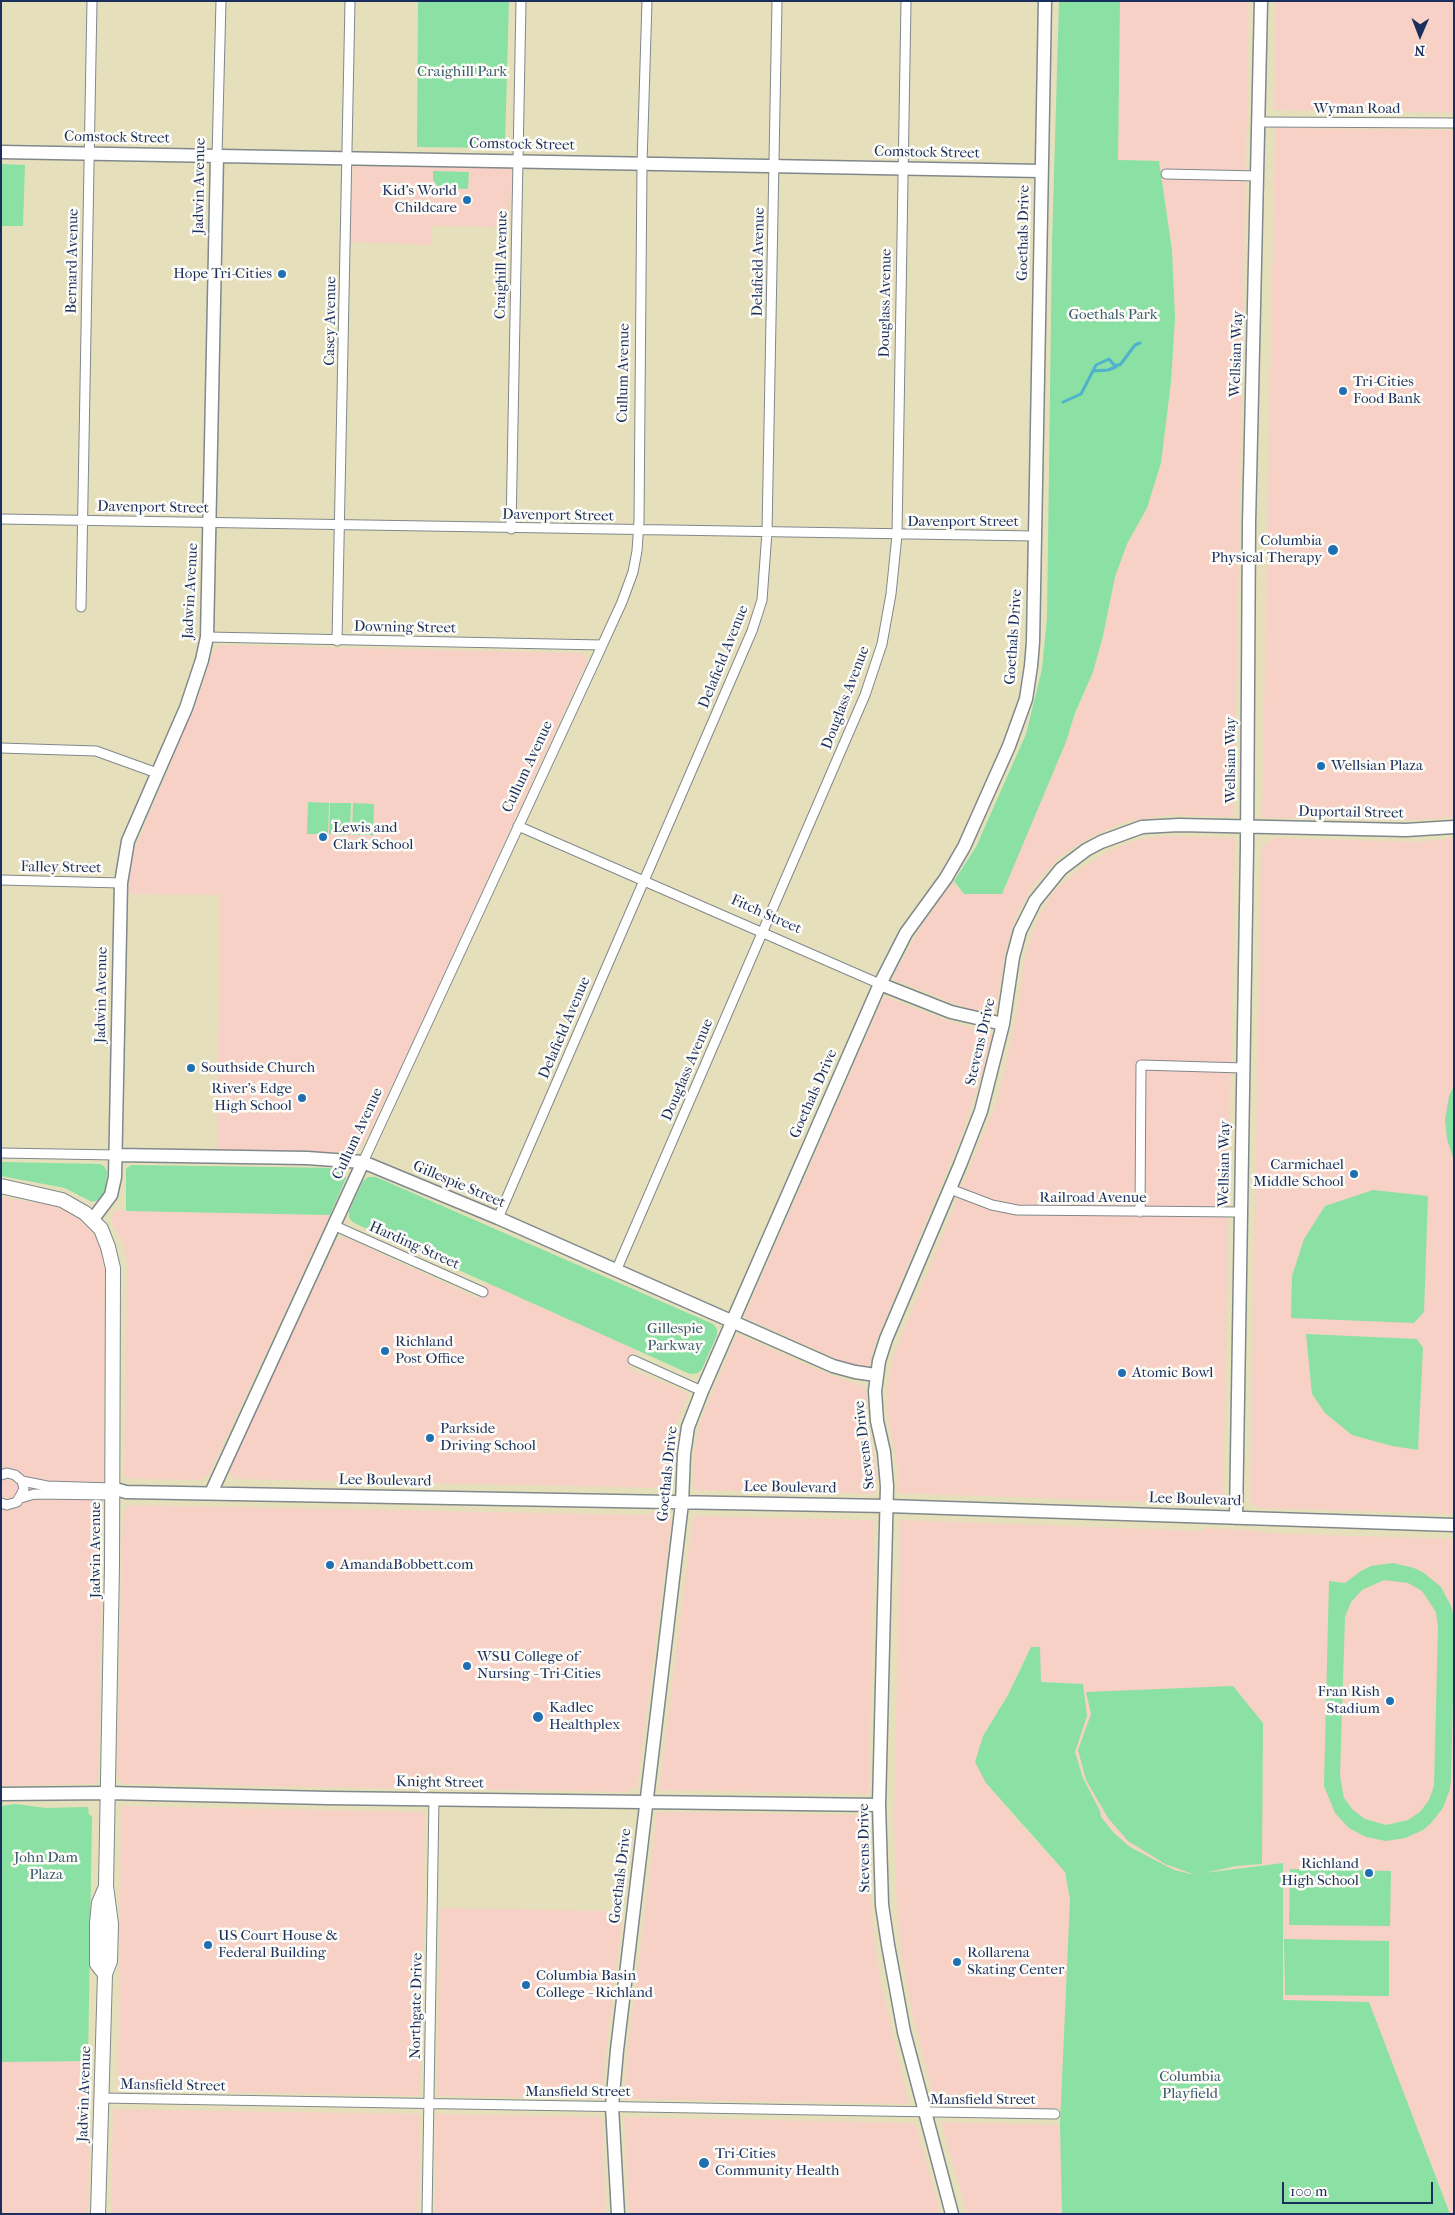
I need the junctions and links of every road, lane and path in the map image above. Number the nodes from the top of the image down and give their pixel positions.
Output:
1 (92, 1) edge
2 (221, 1) edge
3 (350, 1) edge
4 (521, 1) edge
5 (647, 1) edge
6 (777, 1) edge
7 (906, 1) edge
8 (1045, 1) edge
9 (1261, 1) edge
10 (1260, 122) junction
11 (1454, 123) edge
12 (1, 152) edge
13 (90, 154) junction
14 (217, 156) junction
15 (348, 159) junction
16 (518, 162) junction
17 (642, 164) junction
18 (775, 166) junction
19 (902, 169) junction
20 (1042, 171) junction
21 (1166, 174) dead end
22 (1258, 176) junction
23 (1, 519) edge
24 (82, 521) junction
25 (210, 523) junction
26 (341, 525) junction
27 (511, 528) junction
28 (638, 531) junction
29 (767, 532) junction
30 (897, 535) junction
31 (1034, 536) junction
32 (80, 607) dead end
33 (207, 637) junction
34 (337, 641) junction
35 (602, 645) junction
36 (1, 748) edge
37 (157, 774) junction
38 (518, 826) junction
39 (1247, 826) junction
40 (1454, 828) edge
41 (1, 880) edge
42 (644, 880) junction
43 (121, 882) junction
44 (763, 932) junction
45 (880, 984) junction
46 (1003, 1024) junction
47 (1244, 1068) junction
48 (1, 1153) edge
49 (116, 1155) junction
50 (363, 1162) junction
51 (1, 1186) edge
52 (950, 1189) junction
53 (1140, 1212) junction
54 (1240, 1212) junction
55 (498, 1218) junction
56 (93, 1219) junction
57 (333, 1225) junction
58 (616, 1271) junction
59 (483, 1292) dead end
60 (733, 1321) junction
61 (633, 1360) dead end
62 (876, 1375) junction
63 (702, 1391) junction
64 (1, 1475) edge
65 (22, 1481) junction
66 (112, 1491) junction
67 (210, 1492) junction
68 (21, 1498) junction
69 (1, 1503) edge
70 (682, 1503) junction
71 (887, 1506) junction
72 (1236, 1518) junction
73 (1454, 1525) edge
74 (108, 1793) junction
75 (1, 1794) edge
76 (434, 1799) junction
77 (646, 1802) junction
78 (879, 1805) junction
79 (101, 2098) junction
80 (429, 2105) junction
81 (612, 2106) junction
82 (924, 2113) junction
83 (1055, 2114) dead end
84 (98, 2214) edge
85 (427, 2214) edge
86 (618, 2214) edge
87 (952, 2214) edge

1 - 13 street, Bernard Avenue
2 - 14 street, Jadwin Avenue
3 - 15 street, Casey Avenue
4 - 16 street, Craighill Avenue
5 - 17 street, Cullum Avenue
6 - 18 street, Delafield Avenue
7 - 19 street, Douglass Avenue
8 - 20 street, Goethals Drive
9 - 10 street, Wellsian Way
10 - 11 street, Wyman Road
10 - 22 street, Wellsian Way
12 - 13 street, Comstock Street
13 - 14 street, Comstock Street
13 - 24 street, Bernard Avenue
14 - 15 street, Comstock Street
14 - 25 street, Jadwin Avenue
15 - 16 street, Comstock Street
15 - 26 street, Casey Avenue
16 - 17 street, Comstock Street
16 - 27 street, Craighill Avenue
17 - 18 street, Comstock Street
17 - 28 street, Cullum Avenue
18 - 19 street, Comstock Street
18 - 29 street, Delafield Avenue
19 - 20 street, Comstock Street
19 - 30 street, Douglass Avenue
20 - 31 street, Goethals Drive
21 - 22 street
22 - 39 street, Wellsian Way
23 - 24 street, Davenport Street
24 - 25 street, Davenport Street
24 - 32 street, Davenport Street
25 - 26 street, Davenport Street
25 - 33 street, Jadwin Avenue
26 - 27 street, Davenport Street
26 - 34 street, Casey Avenue
27 - 28 street, Davenport Street
28 - 29 street, Davenport Street
28 - 35 street, Cullum Avenue
29 - 30 street, Davenport Street
29 - 42 street, Delafield Avenue
30 - 31 street, Davenport Street
30 - 44 street, Douglass Avenue
31 - 45 street, Goethals Drive
33 - 34 street, Downing Street
33 - 37 street, Jadwin Avenue
34 - 35 street, Downing Street
35 - 38 street, Cullum Avenue
36 - 37 street
37 - 43 street, Jadwin Avenue
38 - 42 street, Fitch Street
38 - 50 street, Cullum Avenue
39 - 40 street, Duportail Street
39 - 46 street, Stevens Drive
39 - 47 street, Wellsian Way
41 - 43 street, Falley Street
42 - 44 street, Fitch Street
42 - 55 street, Delafield Avenue
43 - 49 street, Jadwin Avenue
44 - 45 street, Fitch Street
44 - 58 street, Douglass Avenue
45 - 46 street, Fitch Street
45 - 60 street, Goethals Drive
46 - 52 street, Stevens Drive
47 - 53 street
47 - 54 street, Wellsian Way
48 - 49 street, Gillespie Street
49 - 50 street, Gillespie Street
49 - 56 street, Jadwin Avenue
50 - 55 street, Gillespie Street
50 - 57 street, Cullum Avenue
51 - 56 main road, Jadwin Avenue
52 - 53 street, Railroad Avenue
52 - 62 street, Stevens Drive
53 - 54 street, Railroad Avenue
54 - 72 street, Wellsian Way
55 - 58 street, Gillespie Street
56 - 66 main road, Jadwin Avenue
57 - 59 street, Harding Street
57 - 67 street, Cullum Avenue
58 - 60 street, Gillespie Street
60 - 62 street, Gillespie Street
60 - 63 street, Goethals Drive
61 - 63 street
62 - 71 street, Stevens Drive
63 - 70 street, Goethals Drive
64 - 65 street, Lee Boulevard
65 - 66 street, Lee Boulevard
65 - 68 street
66 - 67 street, Lee Boulevard
66 - 68 street, Lee Boulevard
66 - 74 main road, Jadwin Avenue
67 - 70 street, Lee Boulevard
68 - 69 street, Lee Boulevard
70 - 71 street, Lee Boulevard
70 - 77 street, Goethals Drive
71 - 72 street, Lee Boulevard
71 - 78 street, Stevens Drive
72 - 73 street, Lee Boulevard
74 - 75 street, Knight Street
74 - 76 street, Knight Street
74 - 79 main road, Jadwin Avenue
76 - 77 street, Knight Street
76 - 80 street, Northgate Drive
77 - 78 street, Knight Street
77 - 81 street, Goethals Drive
78 - 82 street, Stevens Drive
79 - 80 street, Mansfield Street
79 - 84 main road, Jadwin Avenue
80 - 81 street, Mansfield Street
80 - 85 street, Northgate Drive
81 - 82 street, Mansfield Street
81 - 86 street, Goethals Drive
82 - 83 street, Mansfield Street
82 - 87 street, Stevens Drive

